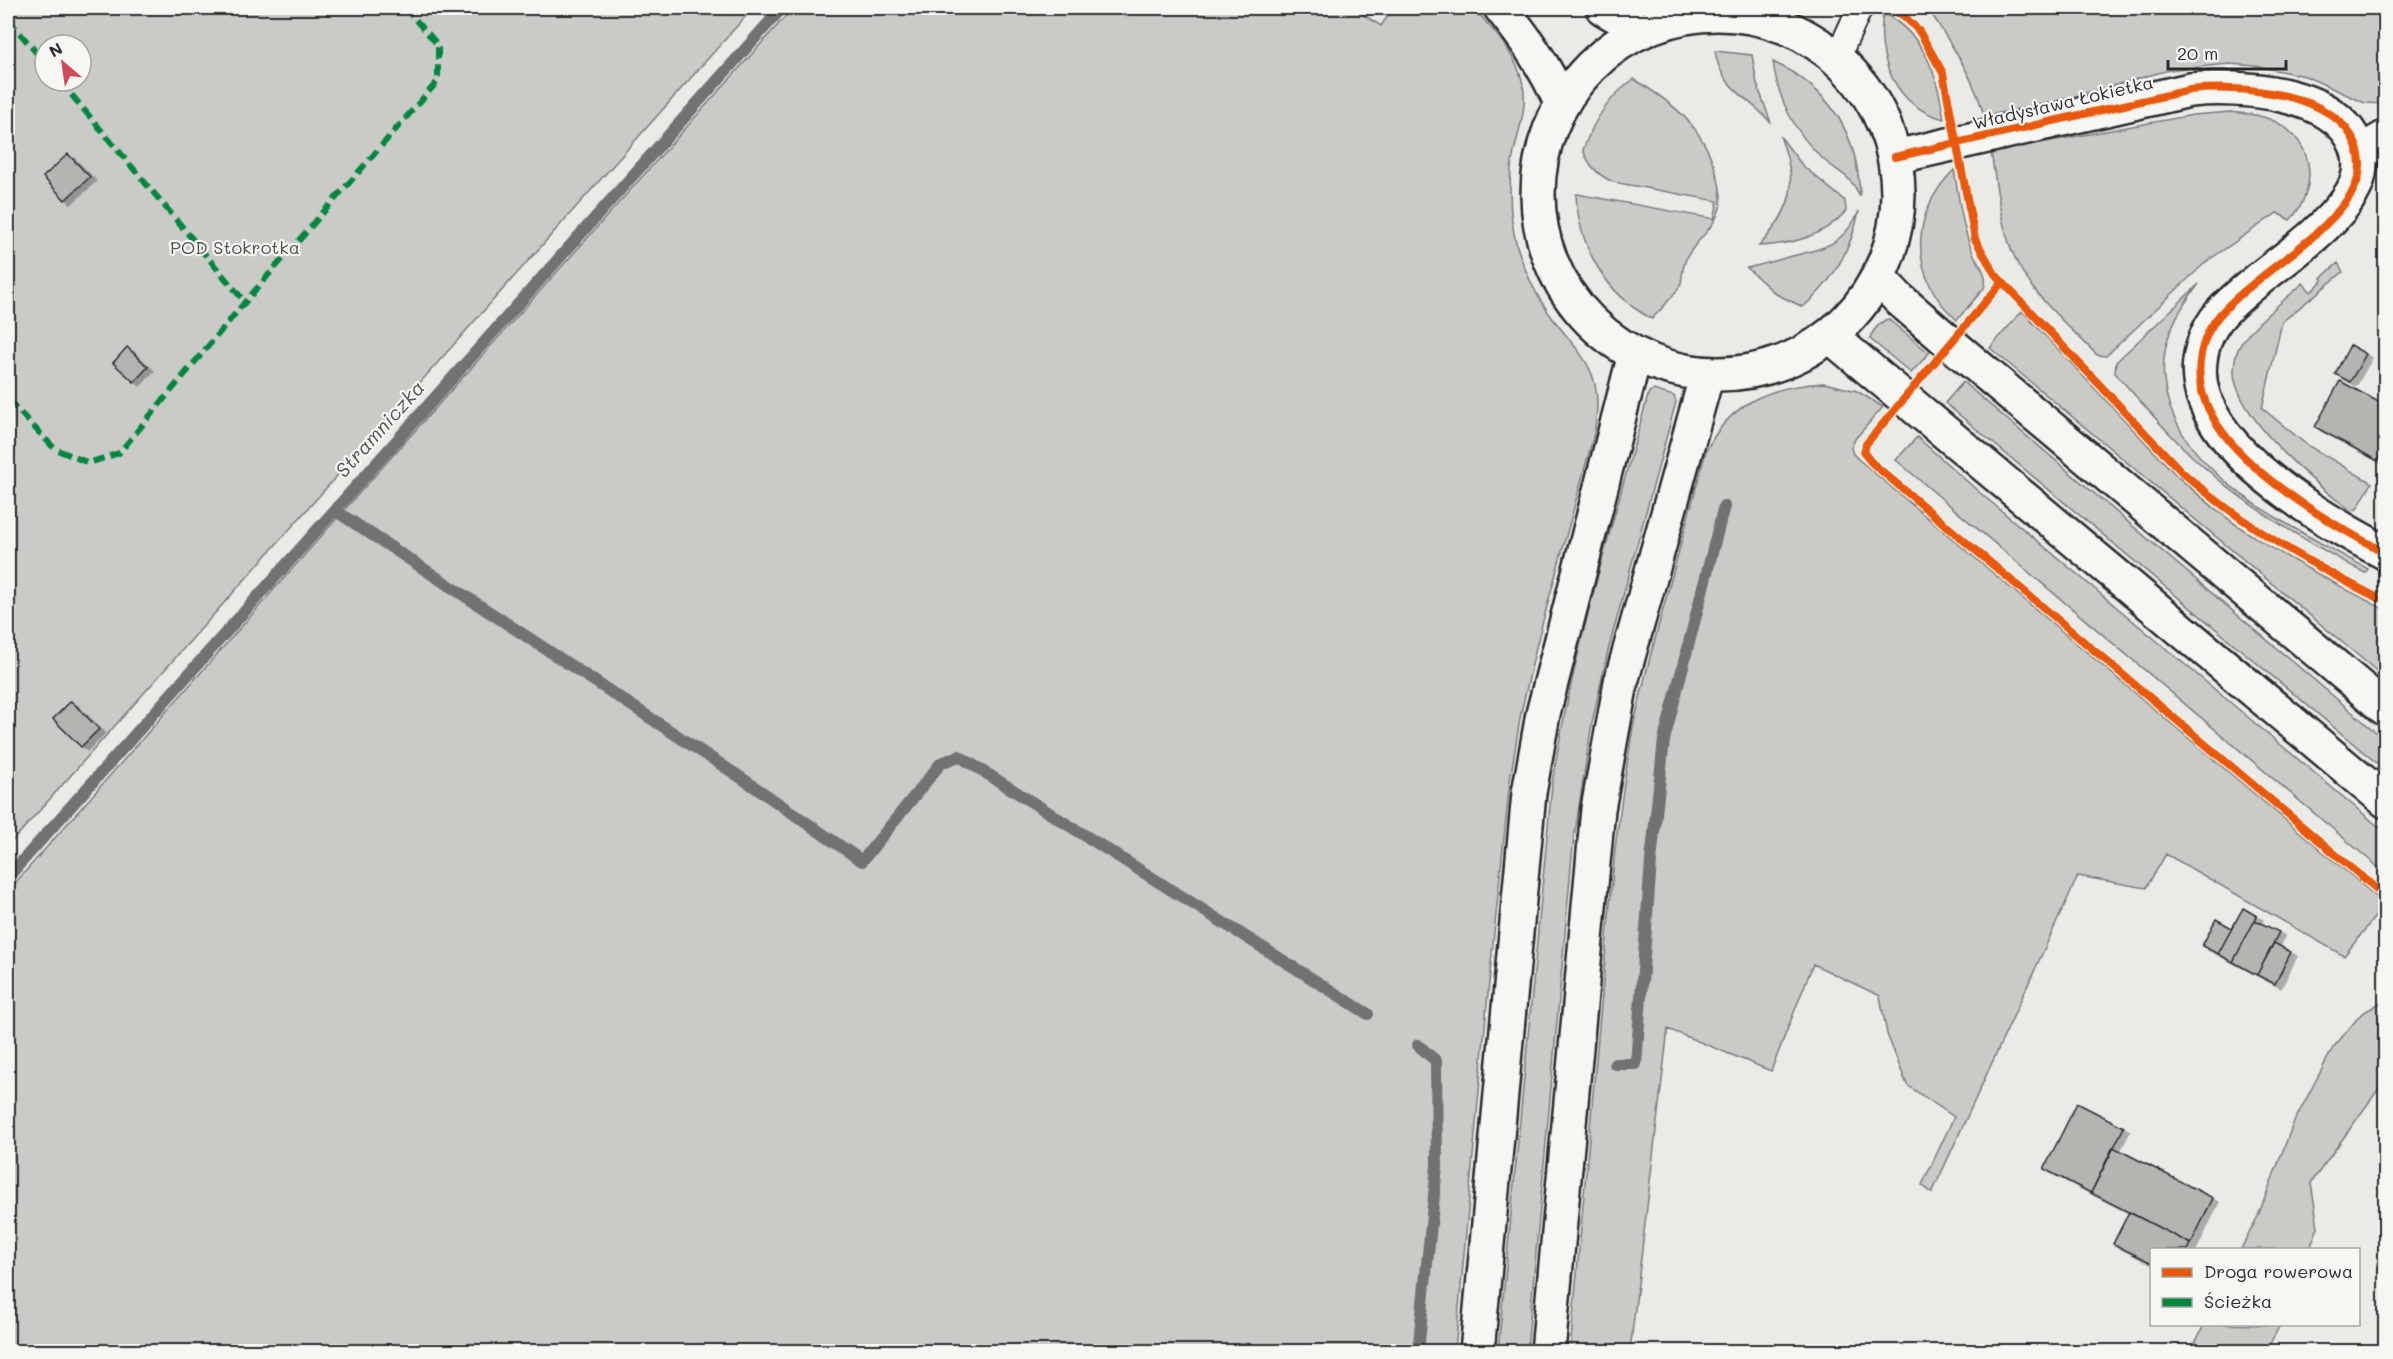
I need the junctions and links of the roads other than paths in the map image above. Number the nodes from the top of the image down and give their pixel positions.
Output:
1 (1500, 8) edge
2 (1603, 8) edge
3 (1860, 8) edge
4 (1769, 14) edge
5 (1641, 30) junction
6 (1837, 58) junction
7 (1561, 103) junction
8 (2372, 145) edge
9 (1895, 157) junction
10 (1878, 278) junction
11 (1830, 336) junction
12 (1635, 354) junction
13 (1707, 374) junction
14 (2385, 553) edge
15 (2385, 709) edge
16 (2385, 801) edge
17 (1477, 1352) edge
18 (1548, 1352) edge

1 - 7 main road
2 - 5 main road
3 - 6 lane
4 - 5 main road
4 - 6 main road
5 - 7 main road
6 - 9 main road
7 - 12 main road
8 - 9 main road, Władysława Łokietka
8 - 14 main road, Władysława Łokietka
9 - 10 main road
10 - 11 main road
10 - 15 main road
11 - 13 main road
11 - 16 main road
12 - 13 main road
12 - 17 main road
13 - 18 main road

